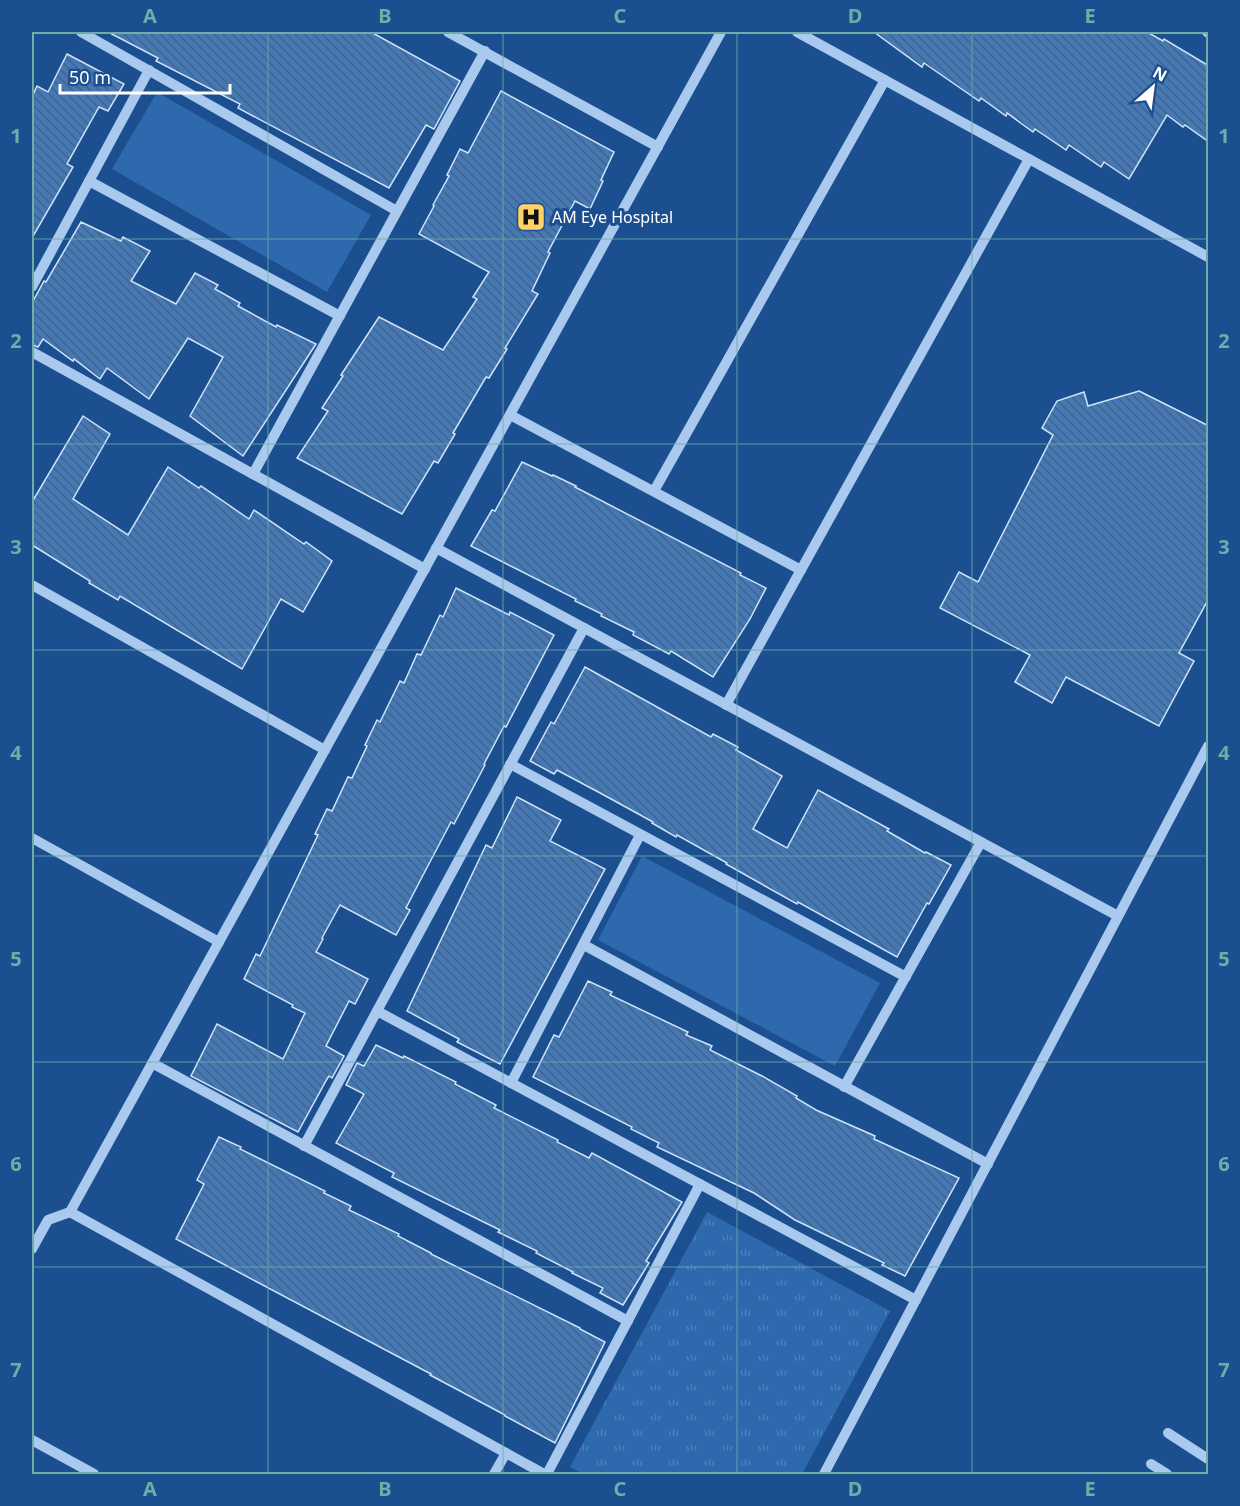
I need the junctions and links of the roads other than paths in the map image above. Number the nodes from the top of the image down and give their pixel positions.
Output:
1 (81, 32) edge
2 (448, 32) edge
3 (721, 32) edge
4 (797, 32) edge
5 (485, 51) junction
6 (149, 70) junction
7 (885, 80) junction
8 (658, 147) junction
9 (1029, 159) junction
10 (88, 182) junction
11 (397, 211) junction
12 (1209, 257) edge
13 (32, 287) edge
14 (339, 316) junction
15 (32, 352) edge
16 (510, 415) junction
17 (253, 474) junction
18 (654, 491) junction
19 (436, 548) junction
20 (425, 569) junction
21 (801, 570) junction
22 (32, 585) edge
23 (584, 628) junction
24 (726, 705) junction
25 (1209, 746) edge
26 (325, 750) junction
27 (510, 764) junction
28 (640, 835) junction
29 (32, 838) edge
30 (981, 842) junction
31 (1118, 916) junction
32 (219, 942) junction
33 (584, 945) junction
34 (906, 978) junction
35 (377, 1011) junction
36 (152, 1063) junction
37 (511, 1083) junction
38 (844, 1087) junction
39 (304, 1146) junction
40 (988, 1164) junction
41 (700, 1184) junction
42 (70, 1212) junction
43 (32, 1249) edge
44 (916, 1300) junction
45 (628, 1321) junction
46 (1168, 1433) dead end
47 (32, 1440) edge
48 (506, 1453) junction
49 (1209, 1459) edge
50 (1151, 1464) dead end
51 (94, 1474) edge
52 (494, 1474) edge
53 (546, 1474) edge
54 (824, 1474) edge
55 (1167, 1474) edge

1 - 6 street
2 - 5 street
3 - 8 street
4 - 7 street
5 - 8 street
5 - 11 street
6 - 10 street
6 - 11 street
7 - 9 street
7 - 18 street
8 - 16 street
9 - 12 street
9 - 21 street
10 - 13 street
10 - 14 street
11 - 14 street
14 - 17 street
15 - 17 street
16 - 18 street
16 - 19 street
17 - 20 street
18 - 21 street
19 - 20 street
19 - 23 street
20 - 26 street
21 - 24 street
22 - 26 street
23 - 24 street
23 - 27 street
24 - 30 street
25 - 31 street
26 - 32 street
27 - 28 street
27 - 35 street
28 - 33 street
28 - 34 street
29 - 32 street
30 - 31 street
30 - 34 street
31 - 40 street
32 - 36 street
33 - 37 street
33 - 38 street
34 - 38 street
35 - 37 street
35 - 39 street
36 - 39 street
36 - 42 street
37 - 41 street
38 - 40 street
39 - 45 street
40 - 44 street
41 - 44 street
41 - 45 street
42 - 43 street
42 - 48 street
44 - 54 street
45 - 53 street
46 - 49 street
47 - 51 street
48 - 52 street
48 - 53 street
50 - 55 street

